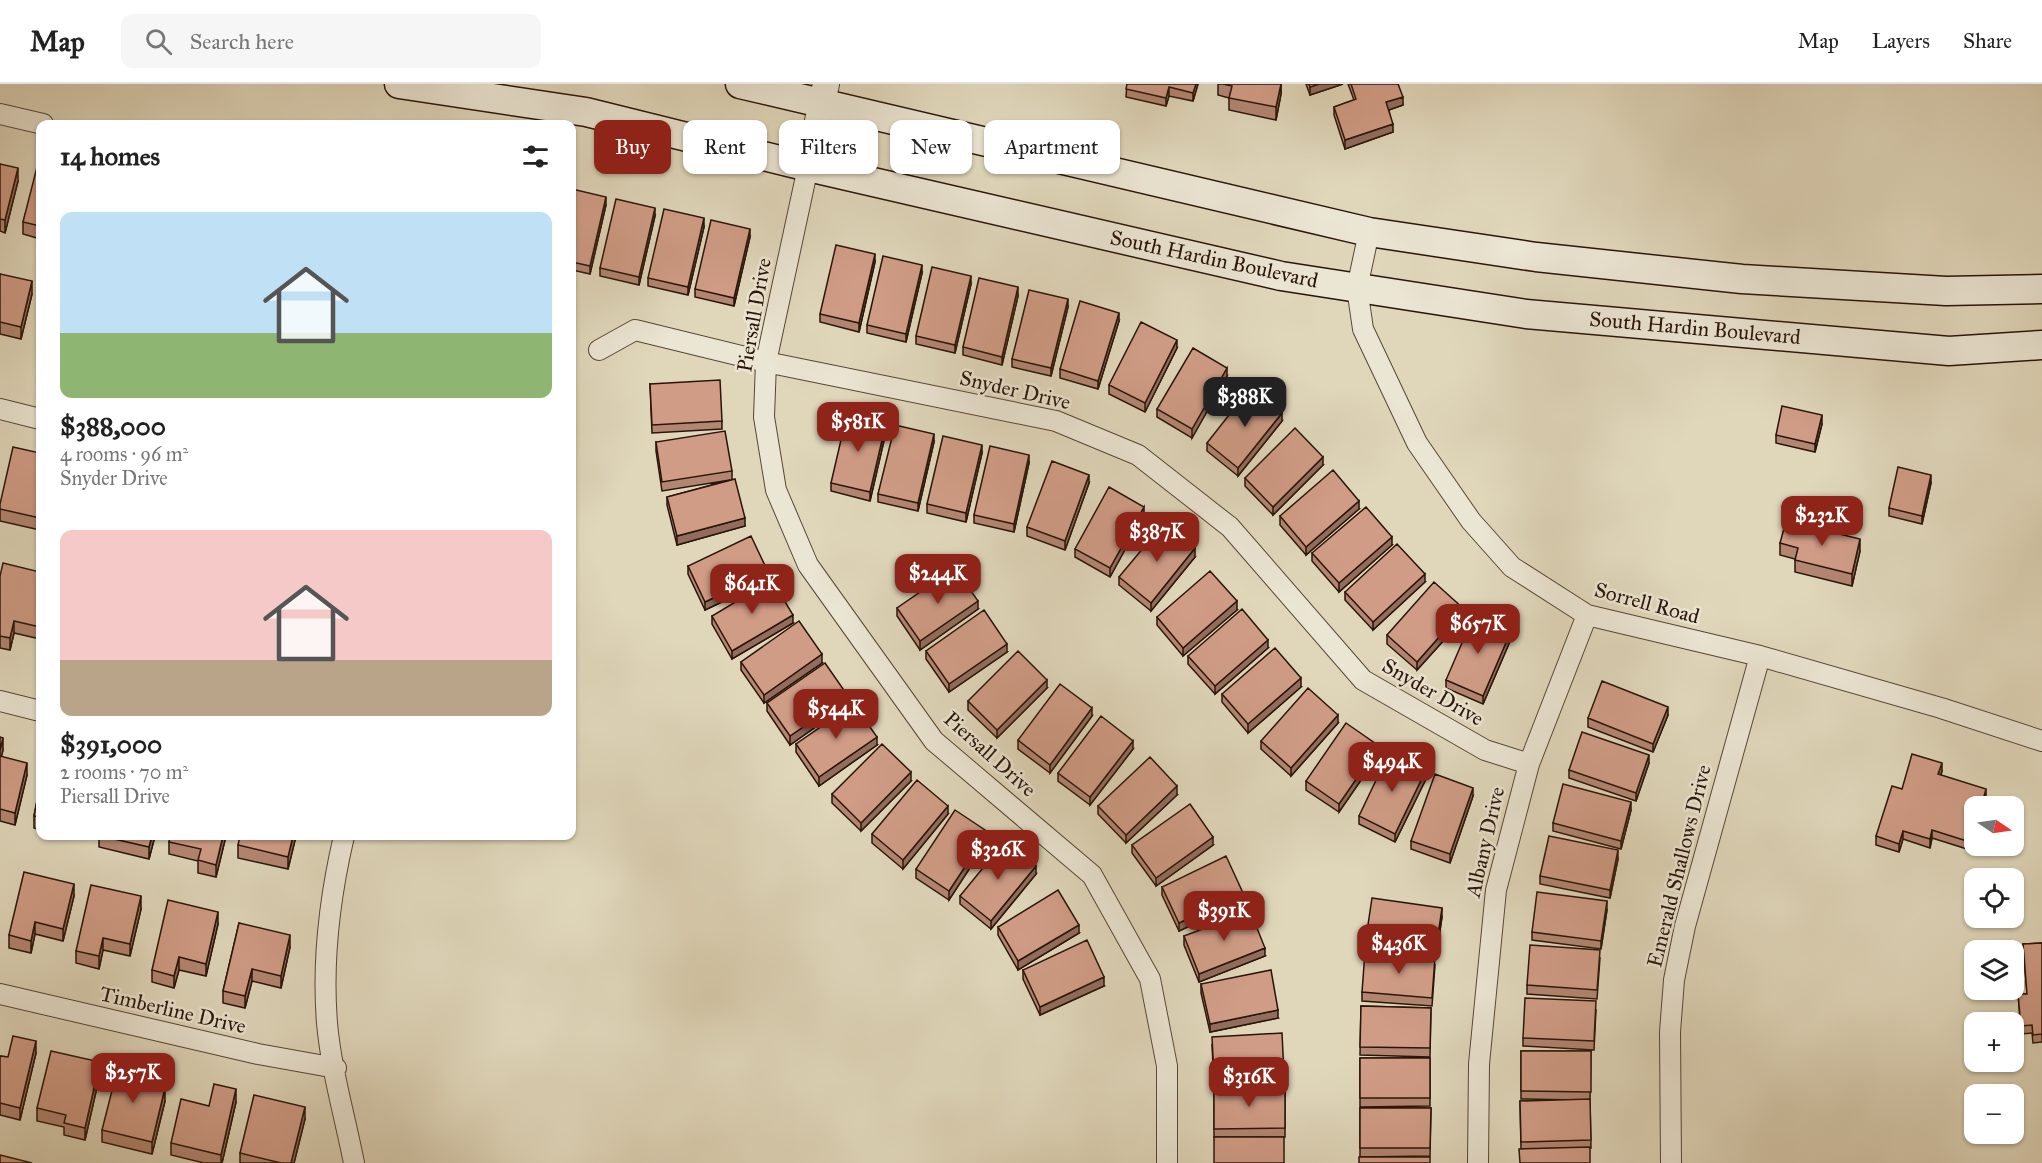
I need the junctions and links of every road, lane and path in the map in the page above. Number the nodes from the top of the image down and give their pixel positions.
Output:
1 (399, 84) edge
2 (740, 84) edge
3 (824, 94) edge
4 (0, 114) edge
5 (818, 120) edge
6 (36, 122) edge
7 (779, 159) edge
8 (806, 174) edge
9 (842, 174) edge
10 (1369, 232) junction
11 (1358, 288) junction
12 (2042, 289) edge
13 (2042, 345) edge
14 (598, 350) dead end
15 (766, 362) junction
16 (0, 409) edge
17 (36, 419) edge
18 (1587, 615) junction
19 (1760, 656) junction
20 (0, 701) edge
21 (36, 710) edge
22 (2042, 741) edge
23 (1529, 764) junction
24 (343, 840) edge
25 (0, 994) edge
26 (336, 1068) junction
27 (354, 1163) edge
28 (1167, 1163) edge
29 (1478, 1163) edge
30 (1671, 1163) edge

1 - 7 main road, South Hardin Boulevard
2 - 3 main road
3 - 5 street
3 - 10 main road
4 - 6 street
8 - 15 street, Piersall Drive
9 - 11 main road, South Hardin Boulevard
10 - 11 street, Sorrell Road
10 - 12 main road
11 - 13 main road, South Hardin Boulevard
11 - 18 street, Sorrell Road
14 - 15 street, Snyder Drive
15 - 23 street, Snyder Drive
15 - 28 street, Piersall Drive
16 - 17 street
18 - 19 street, Sorrell Road
18 - 23 street, Albany Drive
19 - 22 street, Sorrell Road
19 - 30 street, Emerald Shallows Drive
20 - 21 street
23 - 29 street, Albany Drive
24 - 26 street
25 - 26 street, Timberline Drive
26 - 27 street

